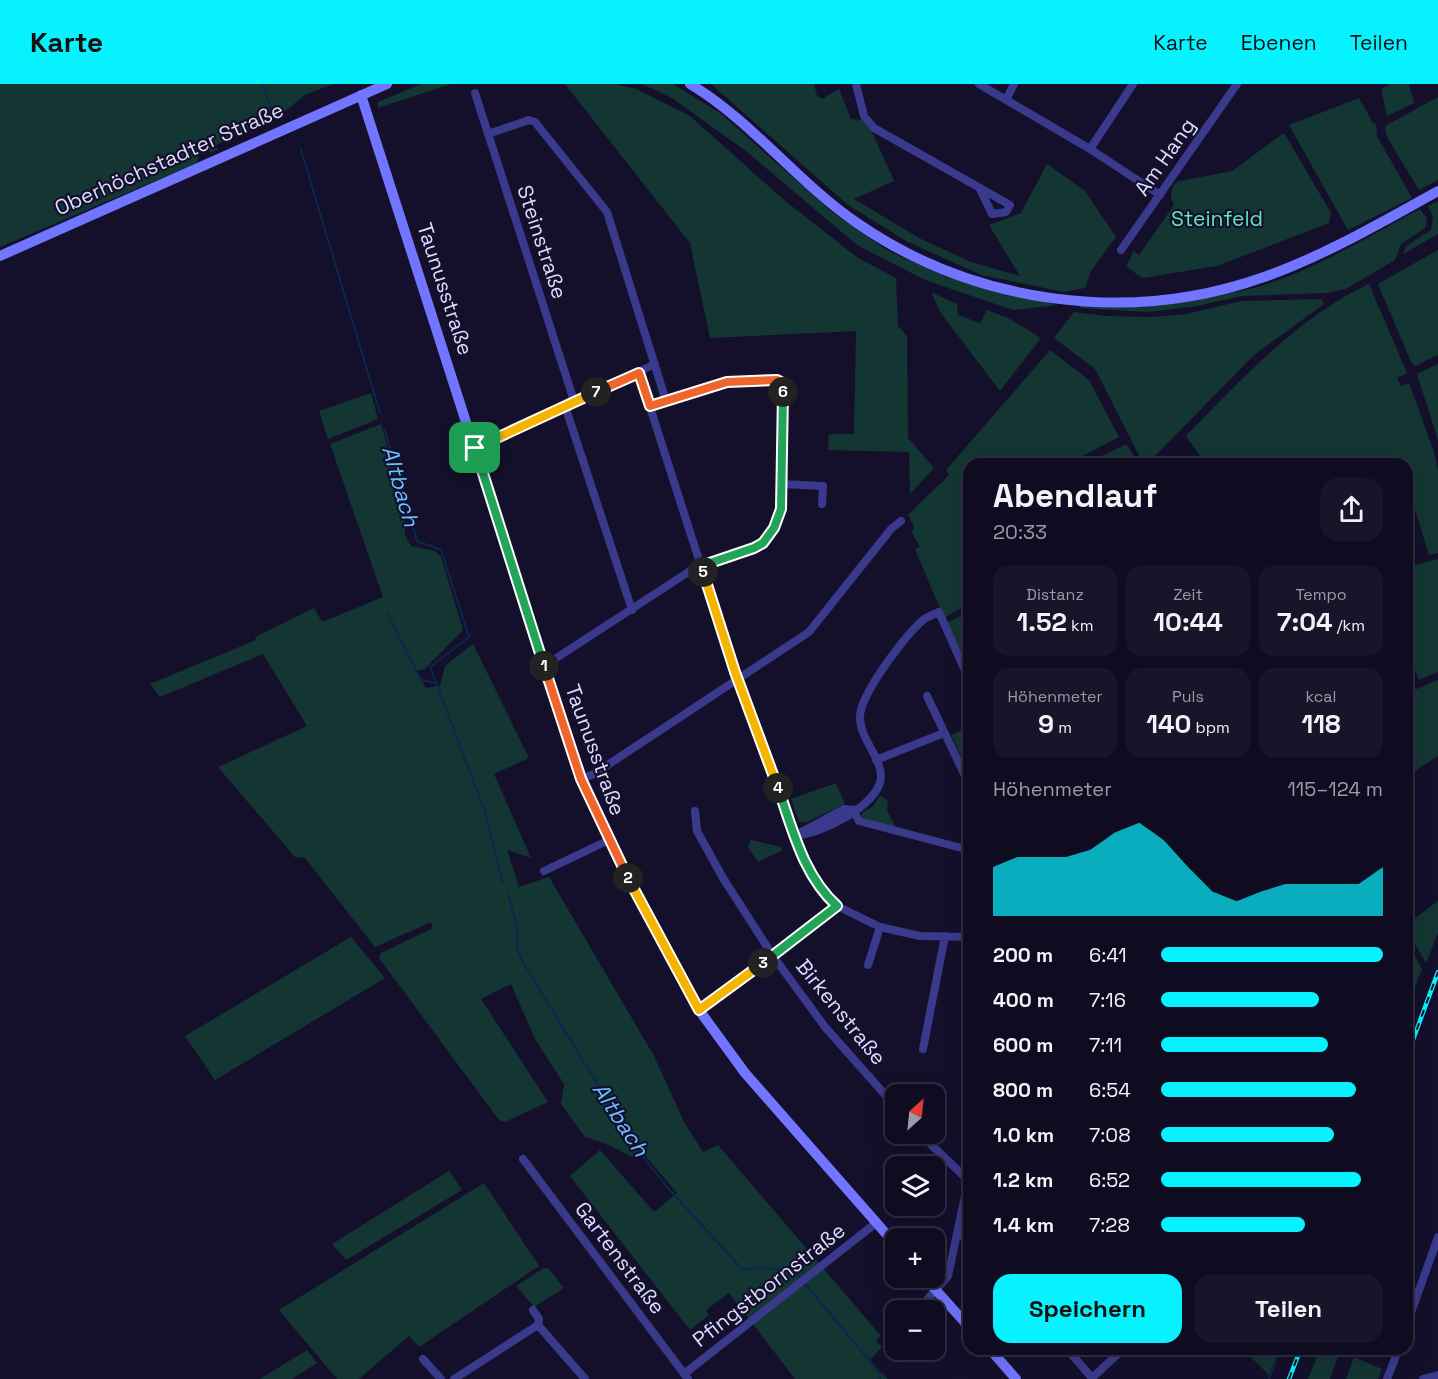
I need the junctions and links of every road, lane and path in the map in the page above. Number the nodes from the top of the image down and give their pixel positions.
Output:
1 (387, 84) edge
2 (690, 84) edge
3 (856, 84) edge
4 (979, 84) edge
5 (1014, 84) edge
6 (1133, 84) edge
7 (1237, 84) edge
8 (700, 88) edge
9 (475, 93) dead end
10 (361, 95) junction
11 (1006, 100) junction
12 (489, 134) junction
13 (1090, 149) junction
14 (980, 189) dead end
15 (1438, 191) edge
16 (1160, 195) junction
17 (1121, 250) dead end
18 (0, 256) edge
19 (656, 364) junction
20 (639, 373) junction
21 (574, 401) junction
22 (666, 401) junction
23 (565, 406) junction
24 (650, 406) junction
25 (475, 448) junction
26 (781, 484) junction
27 (822, 504) dead end
28 (901, 521) dead end
29 (701, 566) junction
30 (632, 610) junction
31 (544, 666) junction
32 (963, 666) edge
33 (738, 679) junction
34 (927, 696) dead end
35 (944, 733) junction
36 (876, 760) junction
37 (963, 772) edge
38 (581, 779) junction
39 (853, 810) junction
40 (695, 811) dead end
41 (795, 835) junction
42 (609, 840) junction
43 (963, 848) edge
44 (544, 871) dead end
45 (837, 906) junction
46 (880, 927) junction
47 (945, 936) junction
48 (963, 937) edge
49 (773, 956) junction
50 (868, 965) dead end
51 (699, 1010) junction
52 (923, 1049) dead end
53 (885, 1095) edge
54 (931, 1144) edge
55 (523, 1159) dead end
56 (963, 1174) edge
57 (963, 1206) edge
58 (876, 1223) junction
59 (885, 1233) edge
60 (957, 1233) junction
61 (963, 1237) edge
62 (1438, 1237) edge
63 (936, 1290) junction
64 (927, 1300) edge
65 (1413, 1307) edge
66 (533, 1310) dead end
67 (963, 1320) edge
68 (538, 1325) junction
69 (994, 1355) edge
70 (1072, 1355) edge
71 (1117, 1355) edge
72 (1397, 1355) edge
73 (423, 1359) dead end
74 (1438, 1375) edge
75 (686, 1377) edge
76 (441, 1379) edge
77 (454, 1379) edge
78 (585, 1379) edge
79 (1016, 1379) edge
80 (1092, 1379) edge
81 (1388, 1379) edge
82 (1424, 1379) edge

1 - 10 street, Oberhöchstadter Straße
2 - 8 street
3 - 14 street
4 - 11 street
5 - 11 street
6 - 13 street
7 - 16 street, Am Hang
8 - 15 street
9 - 12 street, Steinstraße
10 - 18 street, Oberhöchstadter Straße
10 - 25 street, Taunusstraße
11 - 13 street
12 - 19 street
12 - 21 street, Steinstraße
13 - 16 street
16 - 17 street, Am Hang
19 - 20 street
19 - 22 street
20 - 21 street
20 - 24 street
21 - 23 street
22 - 24 street
22 - 26 street
23 - 25 street
23 - 30 street
24 - 29 street
25 - 31 street, Taunusstraße
26 - 27 street
26 - 29 street
28 - 33 street
29 - 30 street
29 - 33 street
30 - 31 street
31 - 38 street, Taunusstraße
32 - 36 street
33 - 38 street
33 - 41 street
34 - 35 street
35 - 36 street
35 - 37 street
36 - 39 street
38 - 42 street, Taunusstraße
39 - 41 street
39 - 43 street
40 - 49 street, Birkenstraße
41 - 45 street
42 - 44 street
42 - 51 street, Taunusstraße
45 - 46 street
45 - 49 street
46 - 47 street
46 - 50 street
47 - 48 street
47 - 52 street
49 - 51 street
49 - 53 street, Birkenstraße
51 - 58 street, Taunusstraße
54 - 56 street
55 - 75 street, Gartenstraße
57 - 60 street
58 - 59 street, Taunusstraße
58 - 75 street, Pfingstbornstraße
60 - 61 street
60 - 63 street
62 - 65 street
63 - 64 street
63 - 67 street
66 - 68 street
68 - 77 street
68 - 78 street
69 - 79 street
70 - 80 street
71 - 80 street
72 - 81 street
73 - 76 street
74 - 82 street

